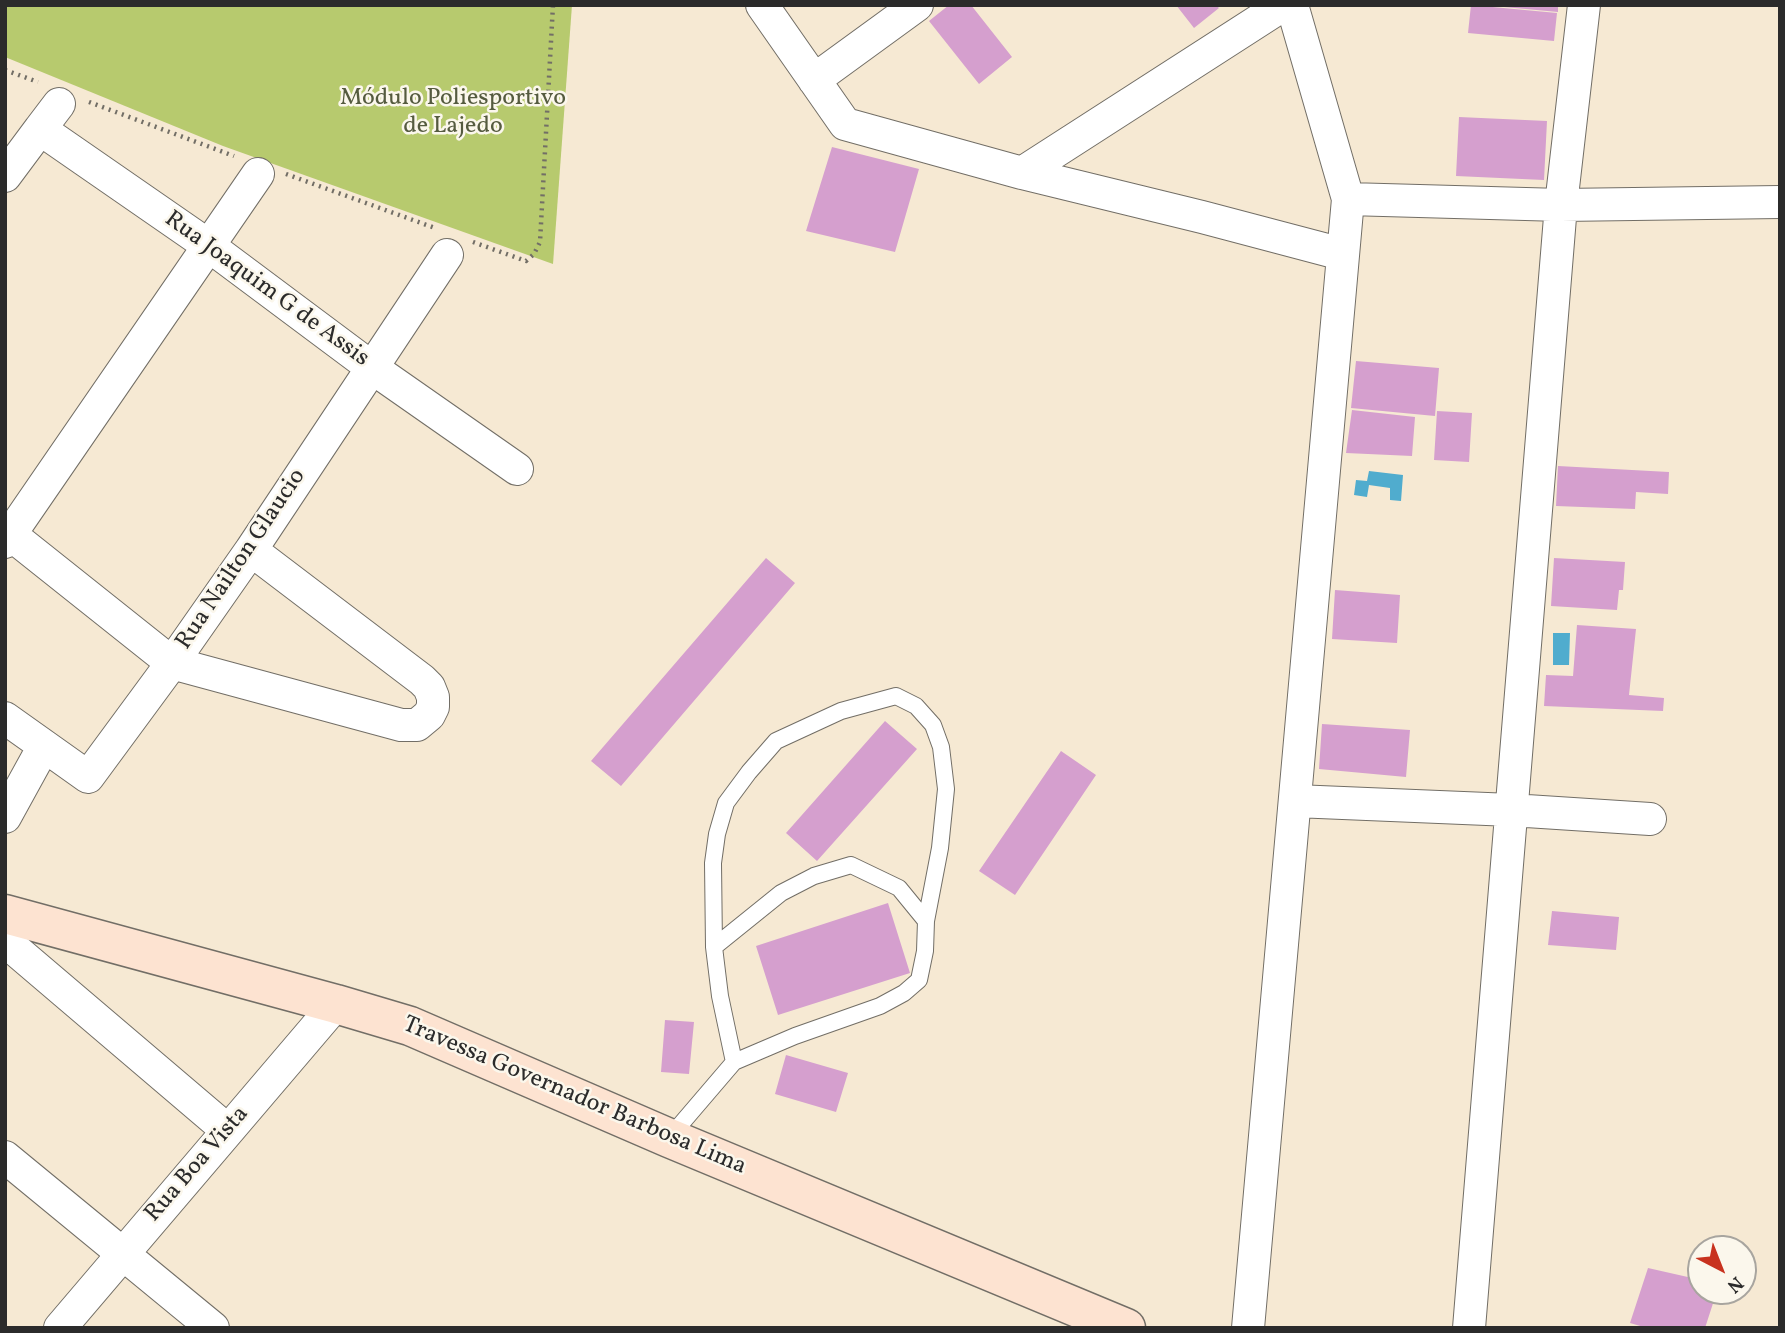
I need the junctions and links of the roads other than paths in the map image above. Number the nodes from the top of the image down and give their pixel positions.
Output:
1 (762, 5) edge
2 (917, 5) edge
3 (1283, 5) edge
4 (1292, 5) edge
5 (1584, 5) edge
6 (814, 80) junction
7 (59, 104) dead end
8 (40, 129) junction
9 (1022, 173) junction
10 (258, 174) dead end
11 (5, 176) edge
12 (1348, 199) junction
13 (1780, 202) edge
14 (1561, 205) junction
15 (209, 246) junction
16 (1342, 254) junction
17 (447, 255) dead end
18 (371, 367) junction
19 (517, 469) dead end
20 (7, 535) edge
21 (251, 550) junction
22 (172, 663) junction
23 (5, 718) edge
24 (44, 746) junction
25 (1295, 801) junction
26 (1511, 810) junction
27 (5, 817) edge
28 (1650, 819) dead end
29 (5, 914) edge
30 (926, 921) junction
31 (5, 941) edge
32 (714, 947) junction
33 (336, 1004) junction
34 (734, 1062) junction
35 (227, 1130) junction
36 (669, 1138) junction
37 (5, 1157) edge
38 (123, 1253) junction
39 (60, 1328) edge
40 (213, 1328) edge
41 (1126, 1328) edge
42 (1248, 1328) edge
43 (1469, 1328) edge

1 - 6 street
2 - 6 street
3 - 9 street
4 - 12 street
5 - 14 street
6 - 9 street
7 - 8 street
8 - 11 street
8 - 15 street, Rua Joaquim G de Assis
9 - 16 street
10 - 15 street
12 - 14 street
12 - 16 street
13 - 14 street
14 - 26 street
15 - 18 street, Rua Joaquim G de Assis
15 - 20 street
16 - 25 street
17 - 18 street, Rua Nailton Glaucio
18 - 19 street, Rua Joaquim G de Assis
18 - 21 street, Rua Nailton Glaucio
20 - 22 street
21 - 22 street, Rua Nailton Glaucio
21 - 22 street
22 - 24 street, Rua Nailton Glaucio
23 - 24 street, Rua Nailton Glaucio
24 - 27 street
25 - 26 street
25 - 42 street
26 - 28 street
26 - 43 street
29 - 33 street, Travessa Governador Barbosa Lima
30 - 32 lane
30 - 32 lane
30 - 34 lane
31 - 35 street
32 - 34 lane
33 - 35 street, Rua Boa Vista
33 - 36 street, Travessa Governador Barbosa Lima
34 - 36 lane
35 - 38 street, Rua Boa Vista
36 - 41 street, Travessa Governador Barbosa Lima
37 - 38 street
38 - 39 street, Rua Boa Vista
38 - 40 street

